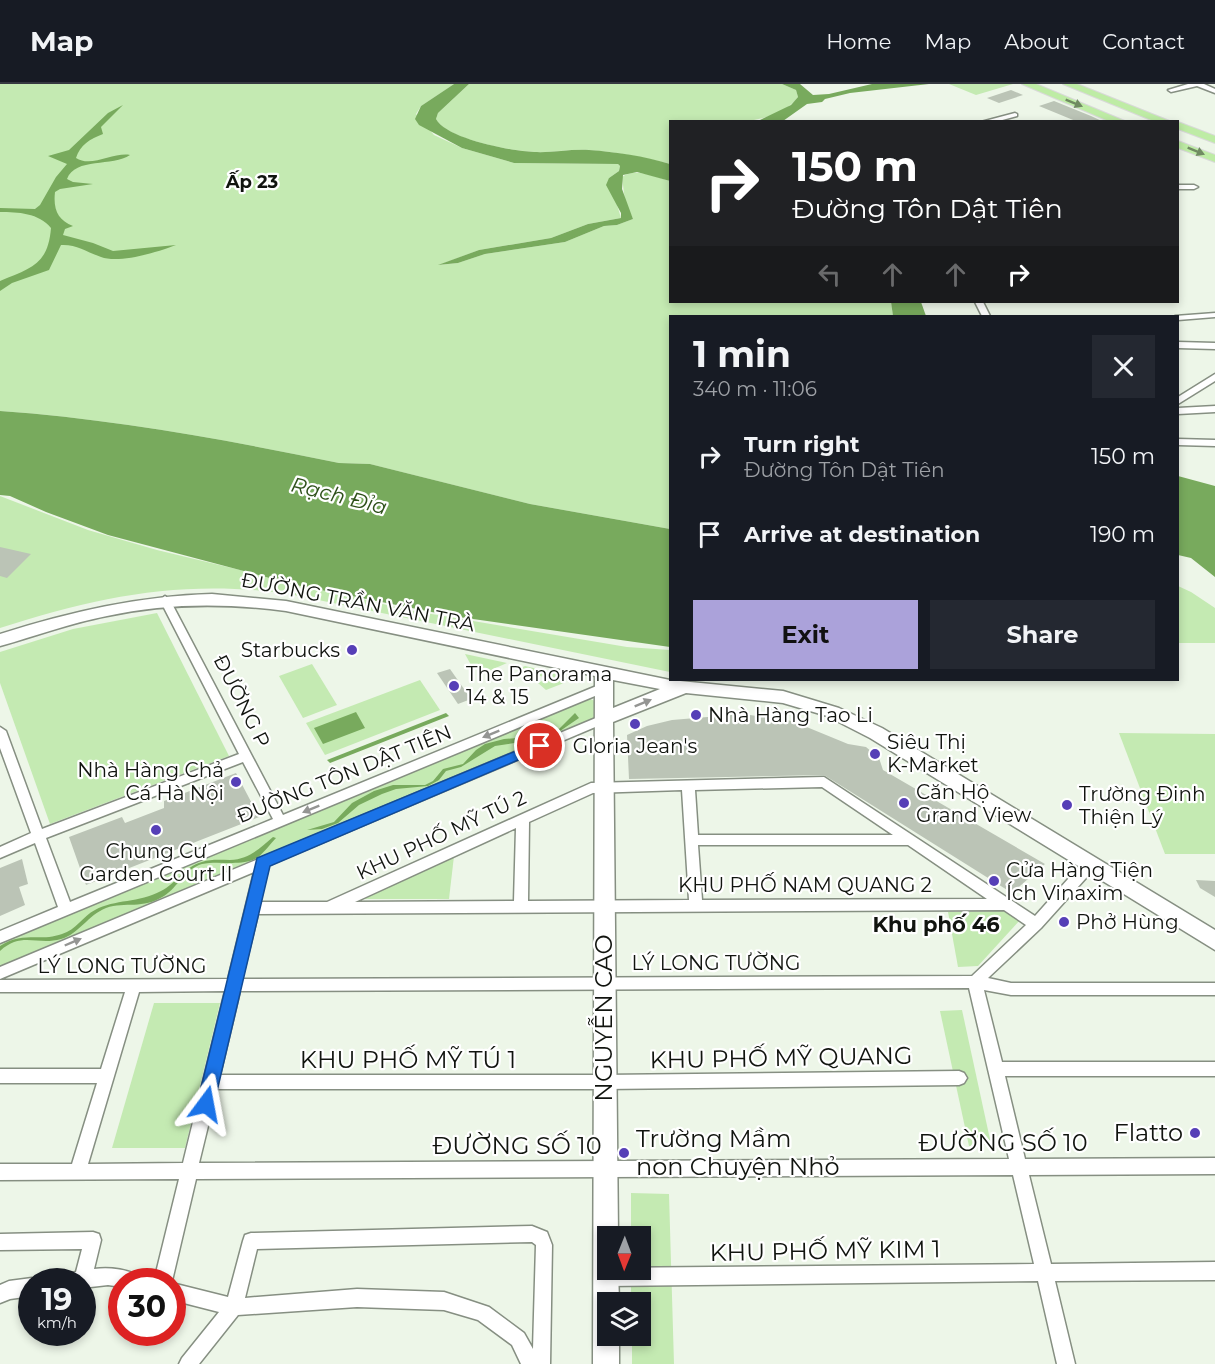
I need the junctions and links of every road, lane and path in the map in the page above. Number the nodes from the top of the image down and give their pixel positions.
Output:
1 (1027, 84) edge
2 (1068, 84) edge
3 (1197, 84) edge
4 (1171, 90) dead end
5 (1215, 91) edge
6 (1120, 104) junction
7 (1096, 112) junction
8 (1015, 115) dead end
9 (993, 120) edge
10 (1117, 120) edge
11 (1162, 120) edge
12 (1179, 125) edge
13 (1215, 140) edge
14 (1179, 144) edge
15 (1215, 159) edge
16 (1179, 187) edge
17 (1194, 187) dead end
18 (1215, 315) edge
19 (1179, 318) edge
20 (1179, 345) edge
21 (1215, 345) edge
22 (1215, 377) edge
23 (1179, 400) edge
24 (1215, 409) edge
25 (1179, 411) edge
26 (1179, 442) edge
27 (1215, 443) edge
28 (165, 600) junction
29 (0, 640) edge
30 (604, 680) junction
31 (682, 687) junction
32 (603, 719) junction
33 (0, 731) edge
34 (246, 756) junction
35 (603, 786) junction
36 (688, 786) junction
37 (523, 818) junction
38 (280, 821) junction
39 (37, 836) junction
40 (692, 840) junction
41 (909, 840) junction
42 (0, 853) edge
43 (263, 862) junction
44 (1090, 864) junction
45 (1007, 904) junction
46 (521, 906) junction
47 (603, 906) junction
48 (696, 906) junction
49 (330, 907) junction
50 (252, 908) junction
51 (66, 910) junction
52 (1036, 924) junction
53 (0, 937) edge
54 (1215, 941) edge
55 (0, 973) edge
56 (975, 982) junction
57 (603, 983) junction
58 (134, 985) junction
59 (234, 985) junction
60 (0, 986) edge
61 (1215, 988) edge
62 (996, 1069) junction
63 (1215, 1069) edge
64 (0, 1076) edge
65 (107, 1076) junction
66 (959, 1078) dead end
67 (211, 1082) junction
68 (604, 1082) junction
69 (1215, 1166) edge
70 (1019, 1167) junction
71 (605, 1169) junction
72 (0, 1172) edge
73 (78, 1172) junction
74 (190, 1172) junction
75 (606, 1226) edge
76 (0, 1242) edge
77 (81, 1268) edge
78 (166, 1268) edge
79 (1215, 1271) edge
80 (1044, 1273) junction
81 (651, 1277) edge
82 (606, 1280) edge
83 (18, 1289) edge
84 (0, 1294) edge
85 (186, 1295) edge
86 (234, 1307) junction
87 (188, 1364) edge
88 (531, 1364) edge
89 (541, 1364) edge
90 (606, 1364) edge
91 (1066, 1364) edge

1 -> 7 main road
2 - 6 main road
3 - 4 street
3 - 5 street
6 - 7 main road
6 - 11 main road
7 - 10 main road
8 - 9 street
12 - 13 main road
14 -> 15 main road
16 - 17 street
18 - 19 street
20 - 21 street
22 - 23 street
24 - 25 street
26 - 27 street
28 - 29 main road, ĐƯỜNG TRẦN VĂN TRÀ
28 - 30 main road, ĐƯỜNG TRẦN VĂN TRÀ
28 - 34 street, ĐƯỜNG P
30 - 31 main road, ĐƯỜNG TRẦN VĂN TRÀ
30 - 32 main road, NGUYỄN CAO
30 -> 38 street, ĐƯỜNG TÔN DẬT TIÊN
32 -> 31 main road
31 - 44 main road, ĐƯỜNG TRẦN VĂN TRÀ
32 - 35 main road, NGUYỄN CAO
32 - 43 street
33 - 39 street
34 - 38 street, ĐƯỜNG P
34 - 39 street
35 - 36 street
35 - 37 street, KHU PHỐ MỸ TÚ 2
35 - 47 main road, NGUYỄN CAO
36 - 40 street
36 - 41 street
37 - 46 street
37 - 49 street, KHU PHỐ MỸ TÚ 2
38 - 51 street, ĐƯỜNG TÔN DẬT TIÊN
39 - 42 street
39 - 51 street
40 - 41 street
40 - 48 street
41 - 45 street
43 - 50 street
55 -> 43 street
44 - 52 street
44 - 54 main road, ĐƯỜNG TRẦN VĂN TRÀ
45 - 48 street, KHU PHỐ NAM QUANG 2
45 - 52 street
46 - 47 street, KHU PHỐ MỸ TÚ 2
46 - 49 street, KHU PHỐ MỸ TÚ 2
47 - 48 street, KHU PHỐ NAM QUANG 2
47 - 57 main road, NGUYỄN CAO
49 - 50 street, KHU PHỐ MỸ TÚ 2
50 - 59 street
51 - 53 street, ĐƯỜNG TÔN DẬT TIÊN
52 - 56 street
56 - 57 street, LÝ LONG TƯỜNG
56 - 61 street, LÝ LONG TƯỜNG
56 - 62 street
57 - 59 street, LÝ LONG TƯỜNG
57 - 68 main road, NGUYỄN CAO
58 - 59 street, LÝ LONG TƯỜNG
58 - 60 street, LÝ LONG TƯỜNG
58 - 65 street
59 - 67 street
62 - 63 street
62 - 70 street
64 - 65 street
65 - 73 street
66 - 68 street, KHU PHỐ MỸ QUANG
67 - 68 street, KHU PHỐ MỸ TÚ 1
67 - 74 street
68 - 71 main road, NGUYỄN CAO
69 - 70 street, ĐƯỜNG SỐ 10
70 - 71 street, ĐƯỜNG SỐ 10
70 - 80 street
71 - 74 street, ĐƯỜNG SỐ 10
71 - 75 main road, NGUYỄN CAO
72 - 73 street, ĐƯỜNG SỐ 10
73 - 74 street, ĐƯỜNG SỐ 10
74 - 78 street
76 - 77 street
79 - 80 street, KHU PHỐ MỸ KIM 1
80 - 81 street, KHU PHỐ MỸ KIM 1
80 - 91 street
82 - 90 main road, NGUYỄN CAO
83 - 84 street
85 - 86 street
86 - 87 street
86 - 88 street
86 - 89 street

